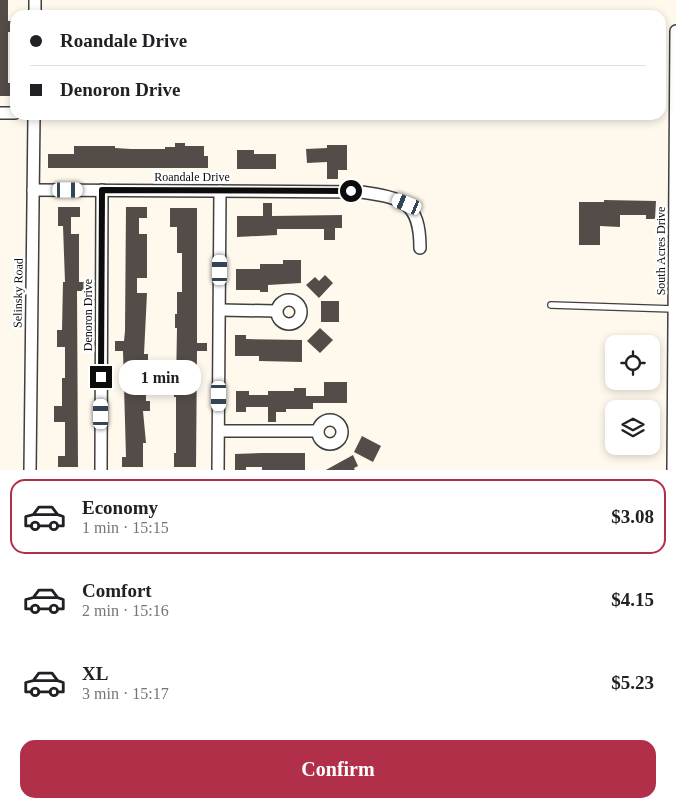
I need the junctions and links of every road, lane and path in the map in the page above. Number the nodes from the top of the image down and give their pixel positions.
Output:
1 (676, 31) edge
2 (34, 120) edge
3 (33, 190) junction
4 (102, 190) junction
5 (220, 191) junction
6 (675, 235) edge
7 (420, 248) dead end
8 (551, 305) dead end
9 (674, 309) junction
10 (220, 310) junction
11 (276, 311) dead end
12 (675, 368) edge
13 (219, 431) junction
14 (318, 431) dead end
15 (30, 470) edge
16 (101, 470) edge
17 (218, 470) edge
18 (673, 470) edge

1 - 6 street, South Acres Drive
2 - 3 street, Selinsky Road
3 - 4 street, Roandale Drive
3 - 15 street, Selinsky Road
4 - 5 street, Roandale Drive
4 - 16 street, Denoron Drive
5 - 7 street, Roandale Drive
5 - 10 street
6 - 9 street, South Acres Drive
8 - 9 lane
9 - 12 street, South Acres Drive
10 - 11 street
10 - 13 street
12 - 18 street, South Acres Drive
13 - 14 street
13 - 17 street

